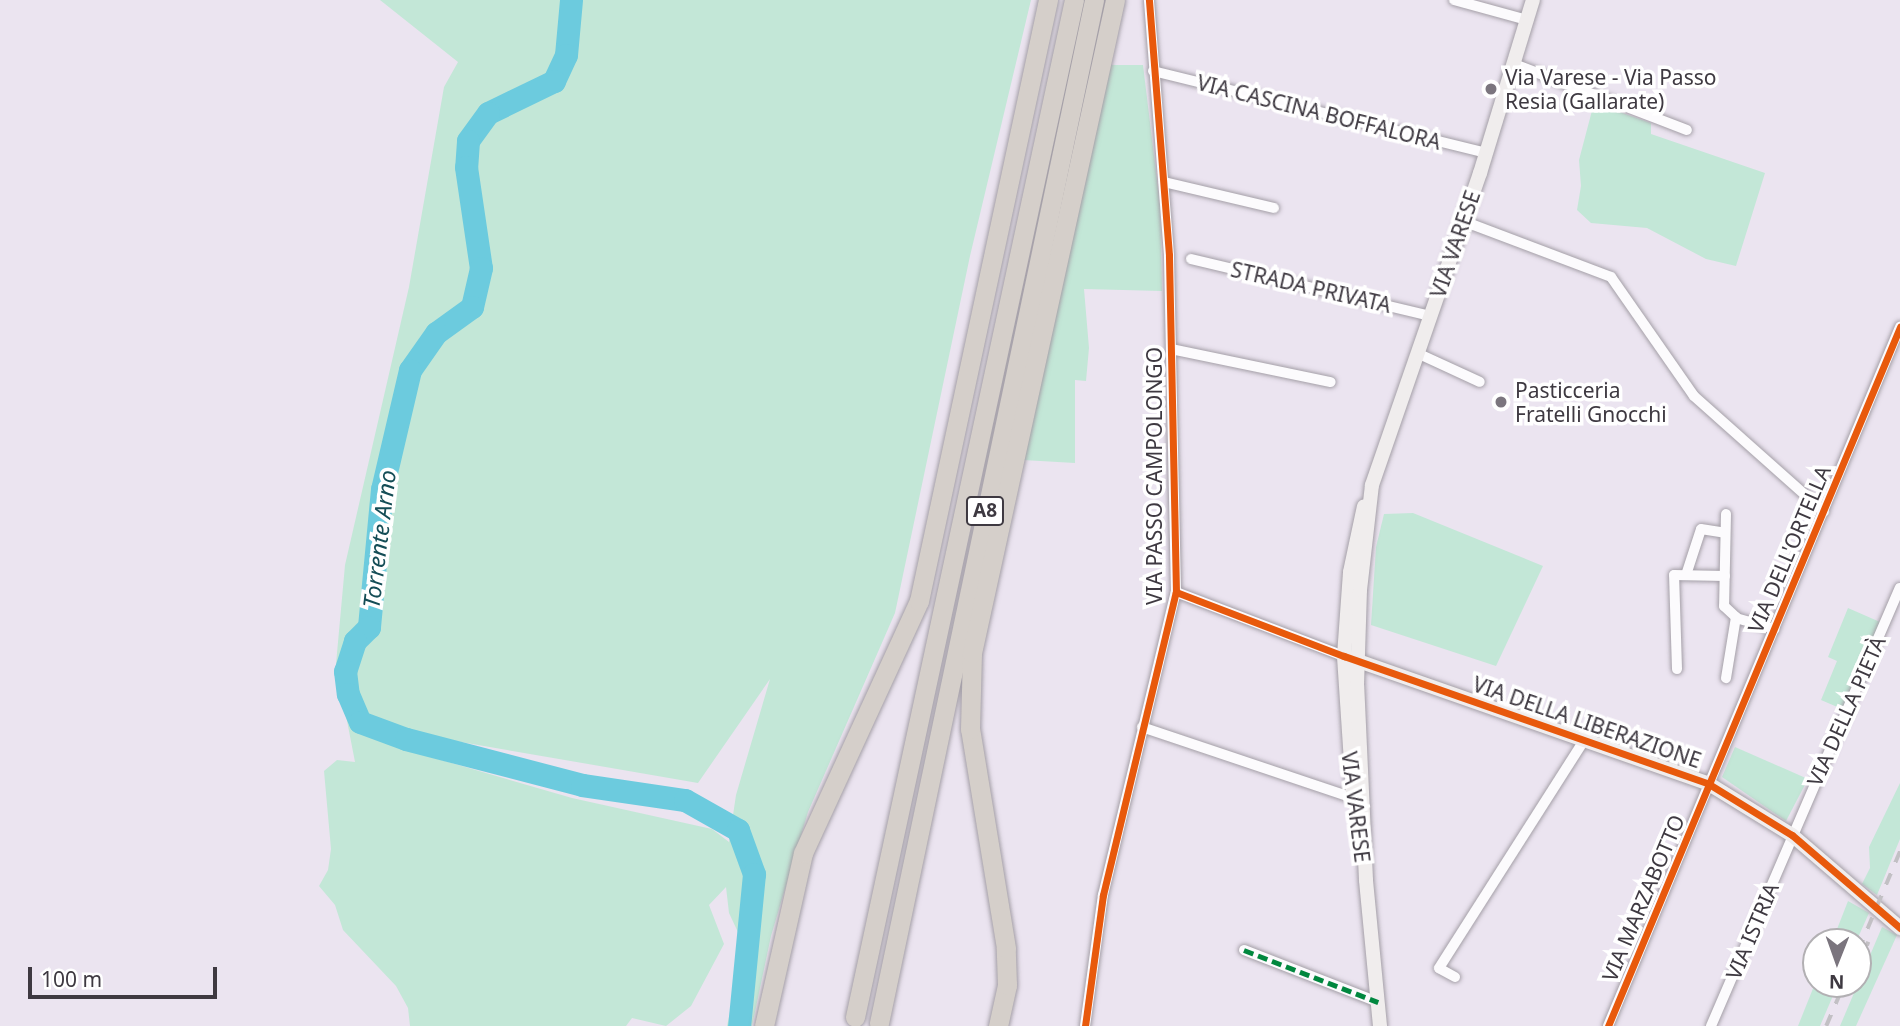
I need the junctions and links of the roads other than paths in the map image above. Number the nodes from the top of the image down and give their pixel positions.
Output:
1 (1048, 0) edge
2 (1074, 0) edge
3 (1094, 0) edge
4 (1115, 0) edge
5 (1149, 0) edge
6 (1454, 0) edge
7 (1534, 0) edge
8 (1527, 20) junction
9 (1514, 64) junction
10 (1153, 71) junction
11 (1687, 130) dead end
12 (1486, 153) junction
13 (1164, 182) junction
14 (1274, 208) dead end
15 (1463, 221) junction
16 (1191, 259) dead end
17 (1430, 316) junction
18 (1900, 327) edge
19 (1171, 349) junction
20 (1417, 353) junction
21 (1331, 382) dead end
22 (1480, 382) dead end
23 (1824, 512) junction
24 (1726, 514) dead end
25 (1726, 533) junction
26 (1686, 575) junction
27 (1725, 576) junction
28 (1900, 588) edge
29 (1177, 592) junction
30 (1736, 618) junction
31 (1774, 629) junction
32 (1351, 659) junction
33 (1677, 668) dead end
34 (1726, 678) dead end
35 (1142, 727) junction
36 (1586, 737) junction
37 (1709, 784) junction
38 (1358, 800) junction
39 (1792, 835) junction
40 (1900, 928) edge
41 (1244, 950) dead end
42 (1455, 977) dead end
43 (1378, 1002) junction
44 (855, 1017) dead end
45 (879, 1023) dead end
46 (764, 1026) edge
47 (998, 1026) edge
48 (1085, 1026) edge
49 (1380, 1026) edge
50 (1608, 1026) edge
51 (1711, 1026) edge

1 - 46 highway
2 - 44 highway, A8
3 - 45 highway, A8
4 - 47 highway
5 - 10 street, VIA PASSO CAMPOLONGO
6 - 8 street
7 - 8 main road, VIA VARESE
8 - 9 main road, VIA VARESE
9 - 11 street
9 - 12 main road, VIA VARESE
10 - 12 street, VIA CASCINA BOFFALORA
10 - 13 street, VIA PASSO CAMPOLONGO
12 - 15 main road, VIA VARESE
13 - 14 street
13 - 19 street, VIA PASSO CAMPOLONGO
15 - 17 main road, VIA VARESE
15 - 23 street, VIA DELL'ORTELLA
16 - 17 street, STRADA PRIVATA
17 - 20 main road, VIA VARESE
18 - 23 street, VIA DELL'ORTELLA
19 - 21 street
19 - 29 street, VIA PASSO CAMPOLONGO
20 - 22 street
20 - 32 main road, VIA VARESE
23 - 31 street, VIA DELL'ORTELLA
24 - 25 street
25 - 26 street
25 - 27 street
26 - 27 street
26 - 33 street
27 - 30 street
28 - 39 street, VIA DELLA PIETÀ
29 - 32 street
29 - 35 street, VIA PASSO CAMPOLONGO
30 - 31 street
30 - 34 street
31 - 37 street, VIA DELL'ORTELLA
32 - 36 main road, VIA DELLA LIBERAZIONE
32 - 38 main road, VIA VARESE
35 - 38 street
35 - 48 street, VIA PASSO CAMPOLONGO
36 - 37 main road, VIA DELLA LIBERAZIONE
36 - 42 street, VIA DELLA LIBERAZIONE
37 - 39 main road, VIA DELLA LIBERAZIONE
37 - 50 street, VIA MARZABOTTO
38 - 43 main road, VIA VARESE
39 - 40 main road, VIA DELLA LIBERAZIONE
39 - 51 street, VIA ISTRIA
41 - 43 street
43 - 49 main road, VIA VARESE

